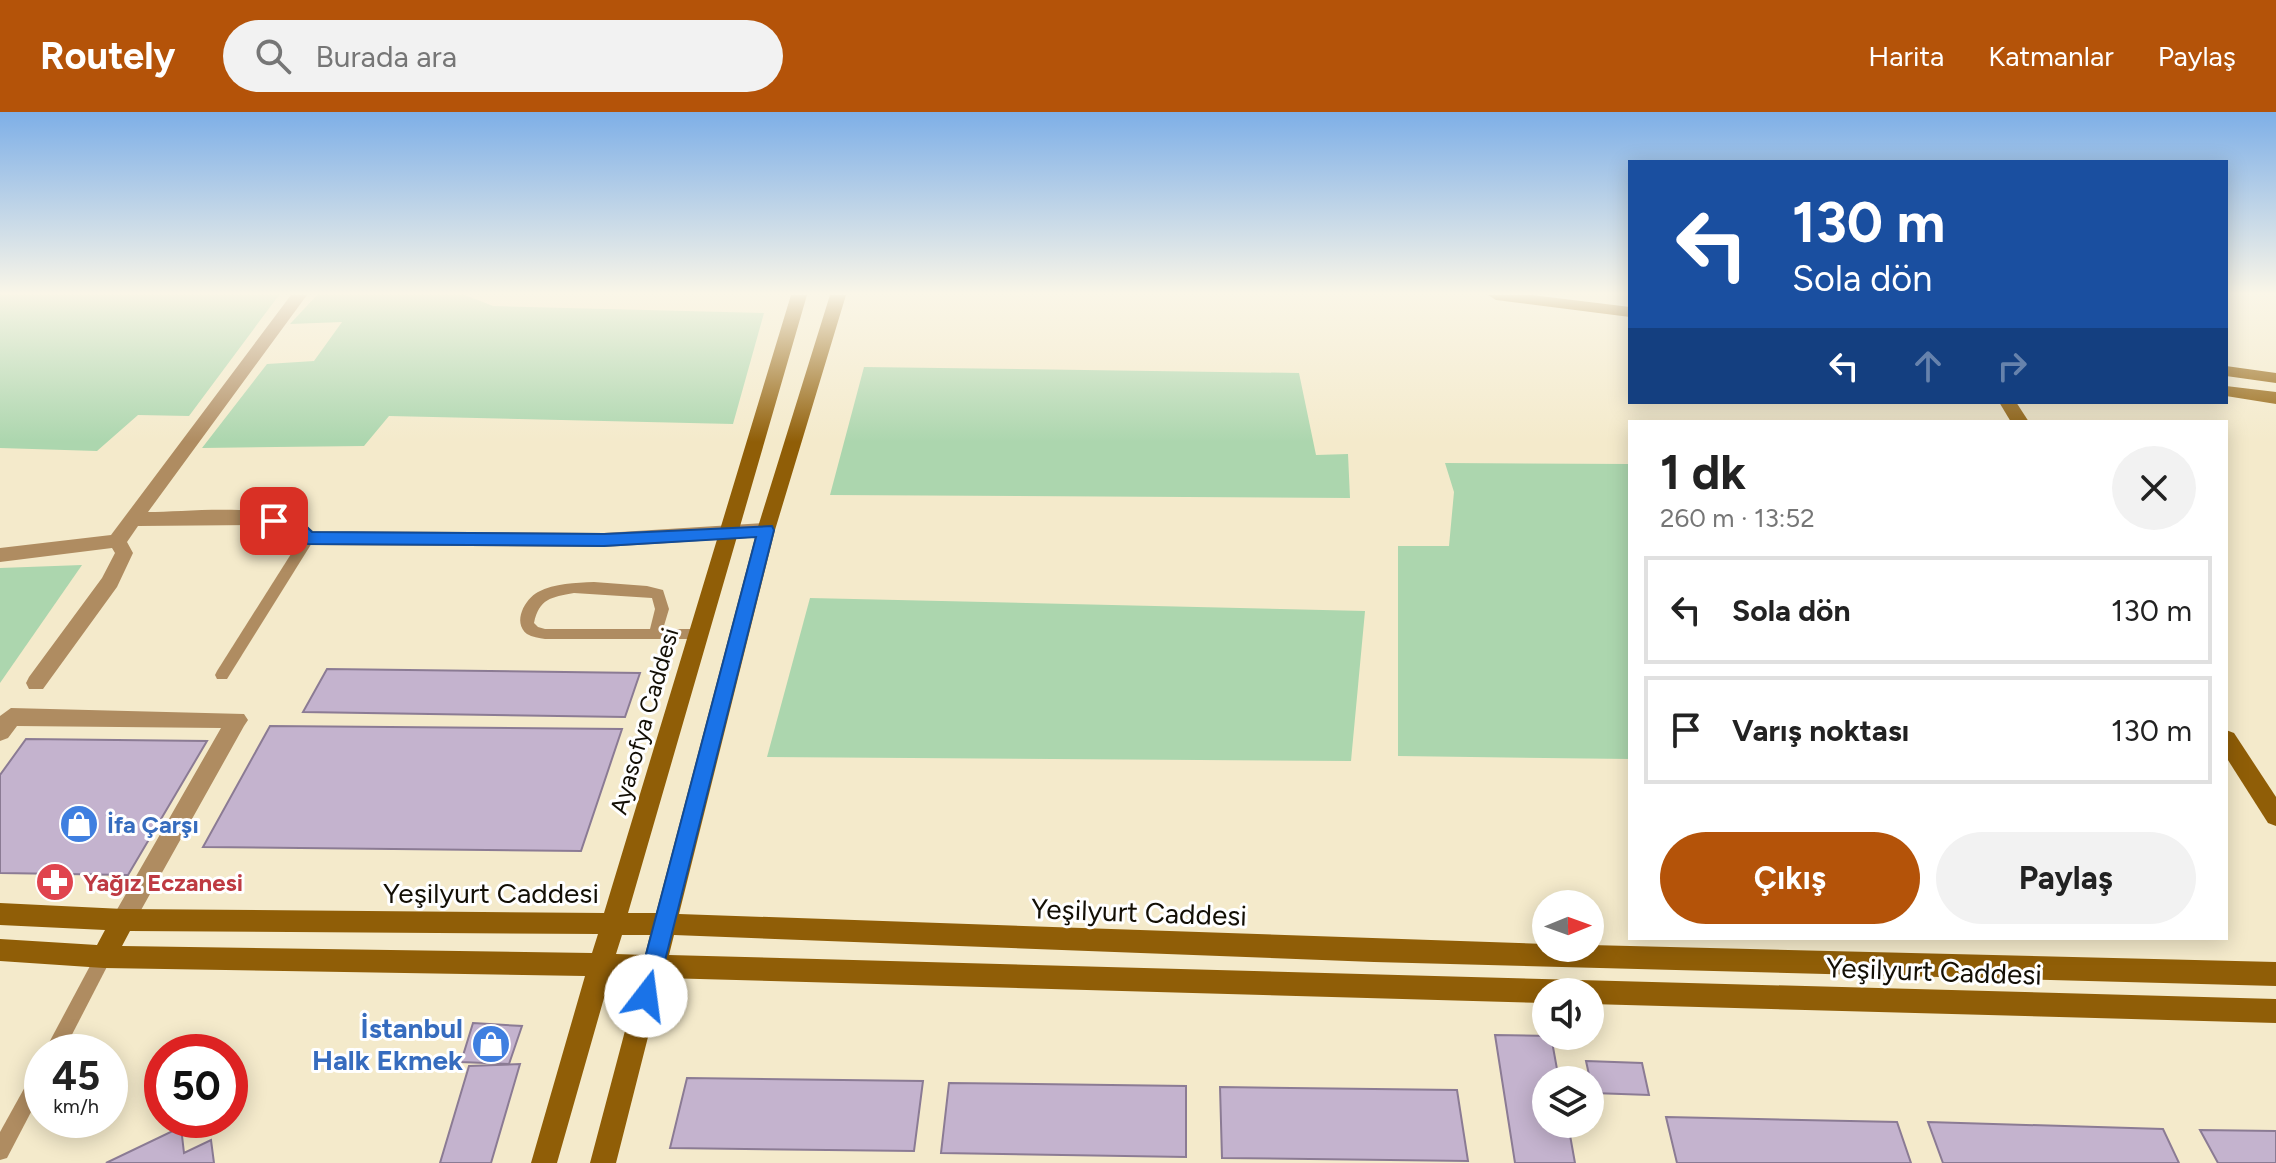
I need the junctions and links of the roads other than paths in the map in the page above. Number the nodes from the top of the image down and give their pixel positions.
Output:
1 (263, 344) edge
2 (784, 344) edge
3 (823, 344) edge
4 (2228, 371) edge
5 (2276, 378) edge
6 (2228, 391) edge
7 (2276, 398) edge
8 (135, 519) junction
9 (766, 530) junction
10 (727, 531) junction
11 (308, 538) junction
12 (117, 541) junction
13 (0, 555) edge
14 (655, 634) junction
15 (696, 634) junction
16 (222, 675) dead end
17 (36, 683) dead end
18 (0, 732) edge
19 (2228, 742) edge
20 (2276, 816) edge
21 (0, 914) edge
22 (123, 920) junction
23 (612, 923) junction
24 (665, 924) junction
25 (0, 950) edge
26 (1453, 954) junction
27 (1532, 956) edge
28 (104, 957) junction
29 (1604, 958) edge
30 (601, 965) junction
31 (653, 968) junction
32 (2276, 974) edge
33 (1457, 990) junction
34 (1532, 991) edge
35 (1604, 992) edge
36 (2276, 1011) edge
37 (63, 1034) edge
38 (24, 1106) edge
39 (0, 1151) edge
40 (544, 1163) edge
41 (603, 1163) edge

1 - 8 street
2 - 10 main road, Ayasofya Caddesi
3 - 9 main road
4 - 5 main road
6 - 7 main road
8 - 11 street
8 - 12 street
9 - 10 street
9 - 24 main road
10 - 11 street
10 - 15 main road, Ayasofya Caddesi
11 - 16 lane
12 - 13 street
12 - 17 street
14 - 14 lane
14 - 15 lane
15 - 23 main road, Ayasofya Caddesi
18 - 22 street
19 - 20 main road
21 - 22 main road, Yeşilyurt Caddesi
22 - 23 main road, Yeşilyurt Caddesi
22 - 28 main road
23 - 24 main road, Yeşilyurt Caddesi
23 - 30 main road, Ayasofya Caddesi
24 - 26 main road, Yeşilyurt Caddesi
24 - 31 main road
25 - 28 main road, Yeşilyurt Caddesi
26 - 27 main road, Yeşilyurt Caddesi
26 - 33 main road
28 - 30 main road, Yeşilyurt Caddesi
28 - 37 lane
29 - 32 main road, Yeşilyurt Caddesi
30 - 31 main road, Yeşilyurt Caddesi
30 - 40 main road, Ayasofya Caddesi
31 - 33 main road, Yeşilyurt Caddesi
31 - 41 main road
33 - 34 main road, Yeşilyurt Caddesi
35 - 36 main road, Yeşilyurt Caddesi
38 - 39 lane

